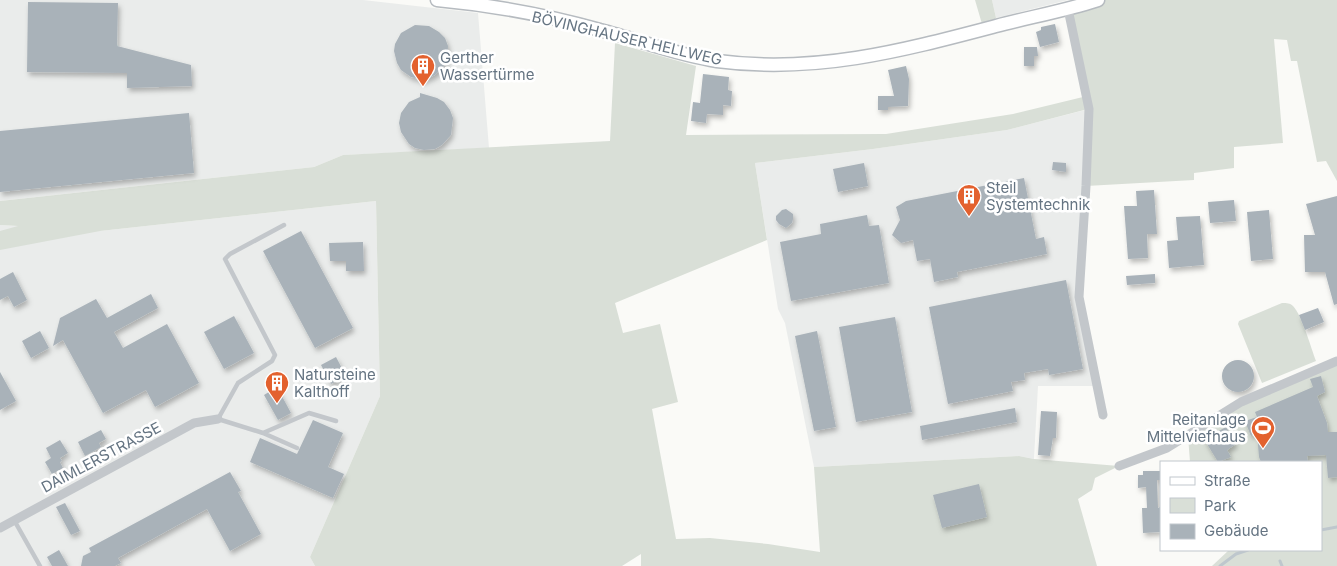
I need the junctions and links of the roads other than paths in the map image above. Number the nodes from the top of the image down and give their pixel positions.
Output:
1 (437, 0) edge
2 (1098, 0) edge
3 (1068, 9) junction
4 (284, 225) dead end
5 (1337, 361) edge
6 (1103, 415) dead end
7 (218, 419) junction
8 (336, 422) dead end
9 (264, 433) junction
10 (297, 448) dead end
11 (1119, 466) dead end
12 (14, 520) junction
13 (0, 528) edge
14 (40, 566) edge

1 - 3 street, BÖVINGHAUSER HELLWEG
2 - 3 street, BÖVINGHAUSER HELLWEG
3 - 6 street
4 - 7 lane
5 - 11 street
7 - 9 lane
7 - 12 street, DAIMLERSTRASSE
8 - 9 lane
9 - 10 lane
12 - 13 street, DAIMLERSTRASSE
12 - 14 lane

